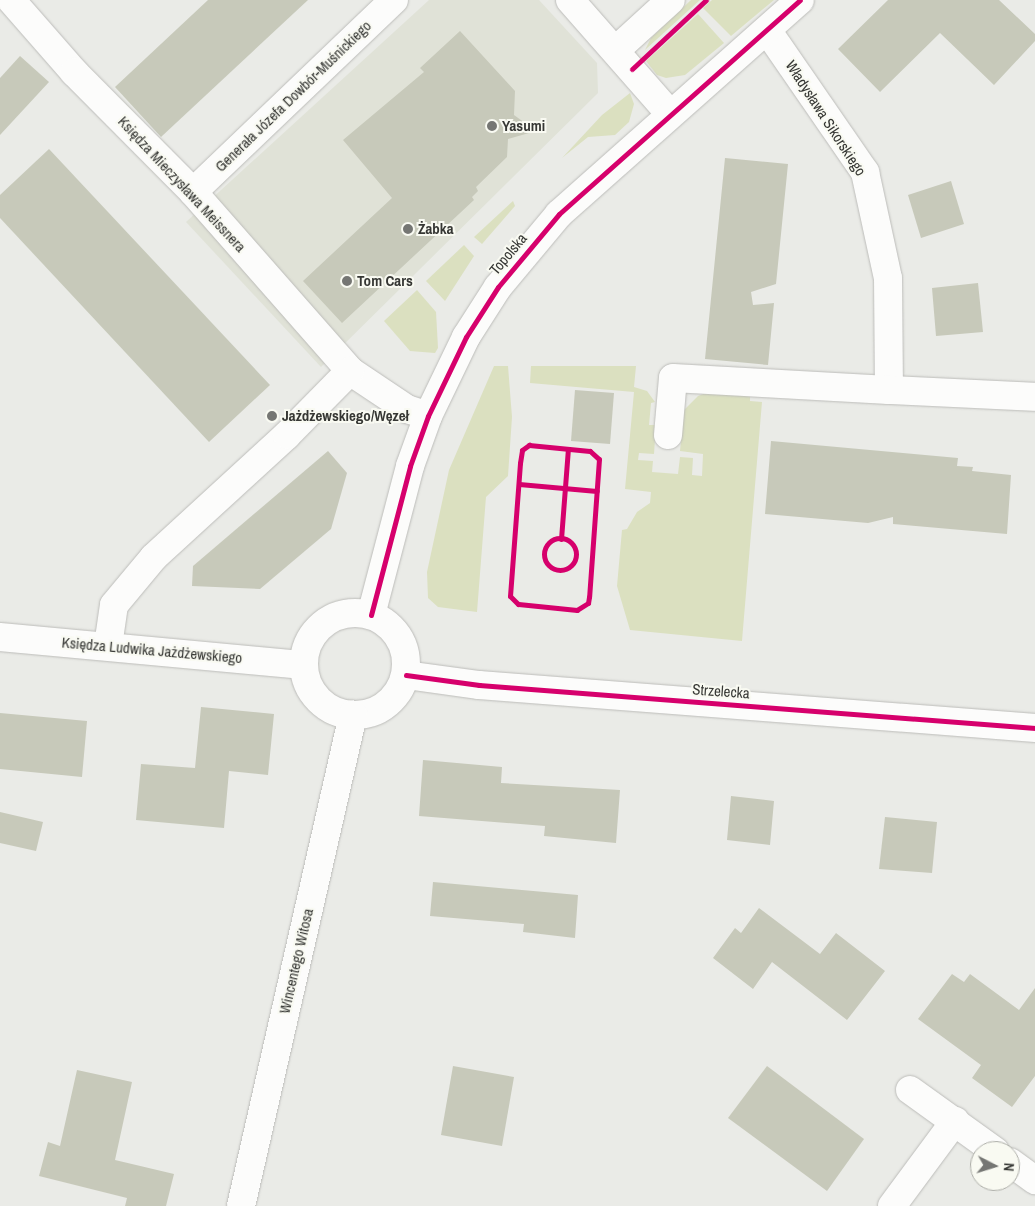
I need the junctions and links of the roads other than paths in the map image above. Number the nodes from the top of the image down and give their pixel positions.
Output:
1 (11, 0) edge
2 (394, 0) edge
3 (570, 0) edge
4 (670, 0) edge
5 (800, 0) edge
6 (767, 30) junction
7 (616, 50) junction
8 (670, 114) junction
9 (193, 192) junction
10 (350, 371) junction
11 (889, 390) junction
12 (1035, 397) edge
13 (428, 416) junction
14 (668, 435) dead end
15 (371, 615) junction
16 (0, 636) edge
17 (108, 646) junction
18 (304, 665) junction
19 (406, 675) junction
20 (352, 716) junction
21 (1035, 728) edge
22 (910, 1090) dead end
23 (955, 1121) junction
24 (982, 1141) edge
25 (1020, 1169) edge
26 (1035, 1180) edge
27 (241, 1206) edge
28 (892, 1206) edge

1 - 9 street, Księdza Mieczysława Meissnera
2 - 9 street, Generała Józefa Dowbór-Muśnickiego
3 - 7 street
4 - 7 street
5 - 6 street, Topolska
6 - 8 street, Topolska
6 - 11 street, Władysława Sikorskiego
7 - 8 street
8 - 13 street, Topolska
9 - 10 street, Księdza Mieczysława Meissnera
10 - 13 street, Księdza Mieczysława Meissnera
10 - 17 street
11 - 12 street
11 - 14 street
13 - 15 street, Topolska
15 - 18 street
15 - 19 street
16 - 17 street, Księdza Ludwika Jażdżewskiego
17 - 18 street, Księdza Ludwika Jażdżewskiego
18 - 20 street
19 - 20 street
19 - 21 street, Strzelecka
20 - 27 street, Wincentego Witosa
22 - 23 street
23 - 24 street
23 - 28 street
25 - 26 street

